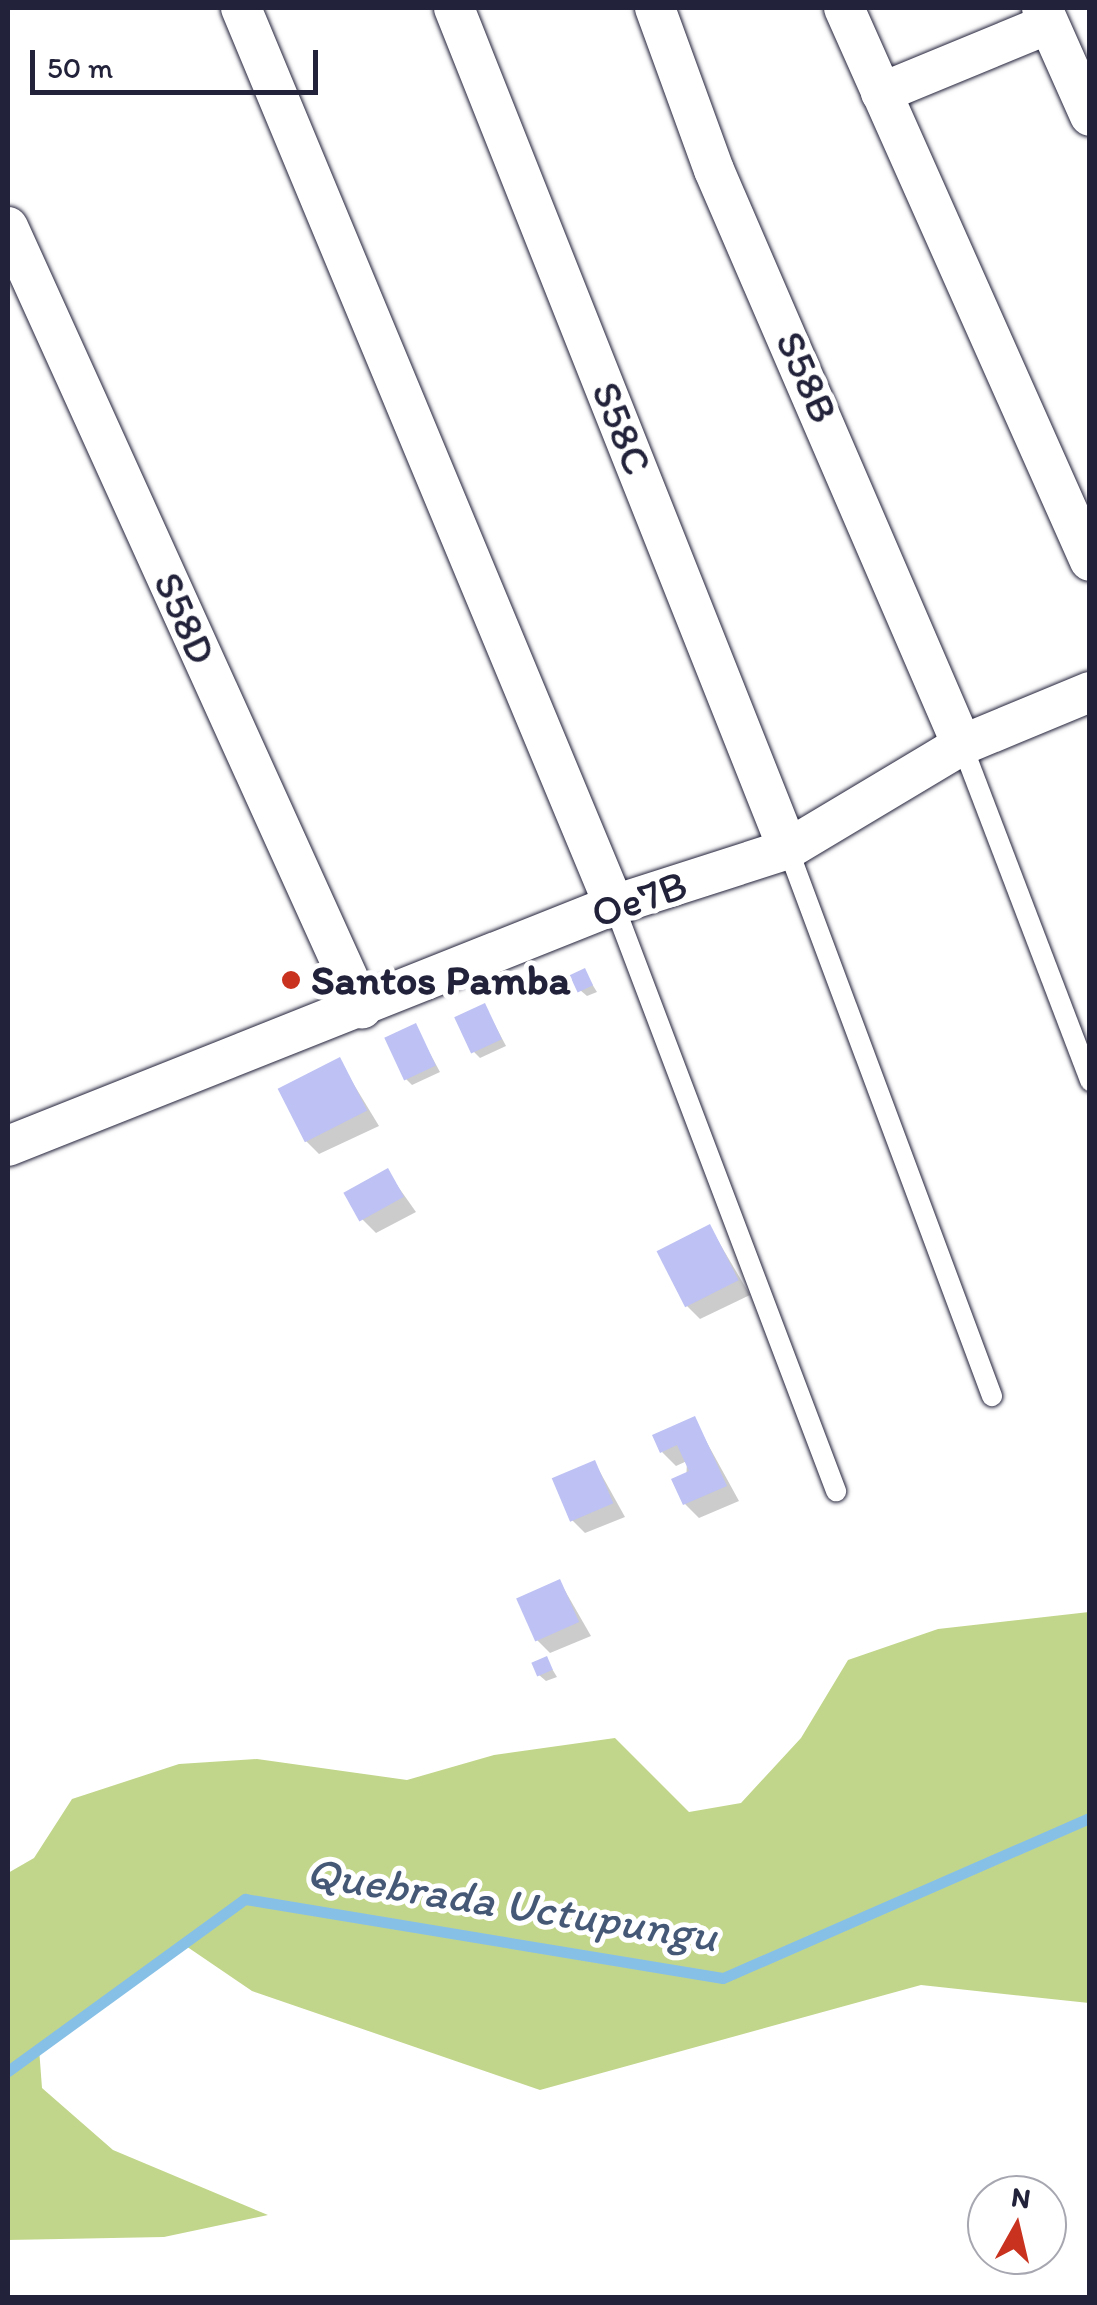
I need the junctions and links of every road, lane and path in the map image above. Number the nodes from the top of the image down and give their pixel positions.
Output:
1 (241, 8) edge
2 (454, 8) edge
3 (655, 8) edge
4 (844, 8) edge
5 (1045, 16) edge
6 (881, 93) junction
7 (1090, 116) edge
8 (8, 231) edge
9 (1090, 560) edge
10 (1090, 692) edge
11 (962, 745) junction
12 (788, 849) junction
13 (614, 906) junction
14 (362, 1009) junction
15 (1090, 1081) edge
16 (8, 1146) edge
17 (992, 1396) dead end
18 (836, 1491) dead end

1 - 13 street
2 - 12 street, S58C
3 - 11 street, S58B
4 - 6 street
5 - 6 street
5 - 7 street
6 - 9 street
8 - 14 street, S58D
10 - 11 street, Oe7B
11 - 12 street, Oe7B
11 - 15 lane
12 - 13 street, Oe7B
12 - 17 lane
13 - 14 street, Oe7B
13 - 18 lane
14 - 16 street, Oe7B

